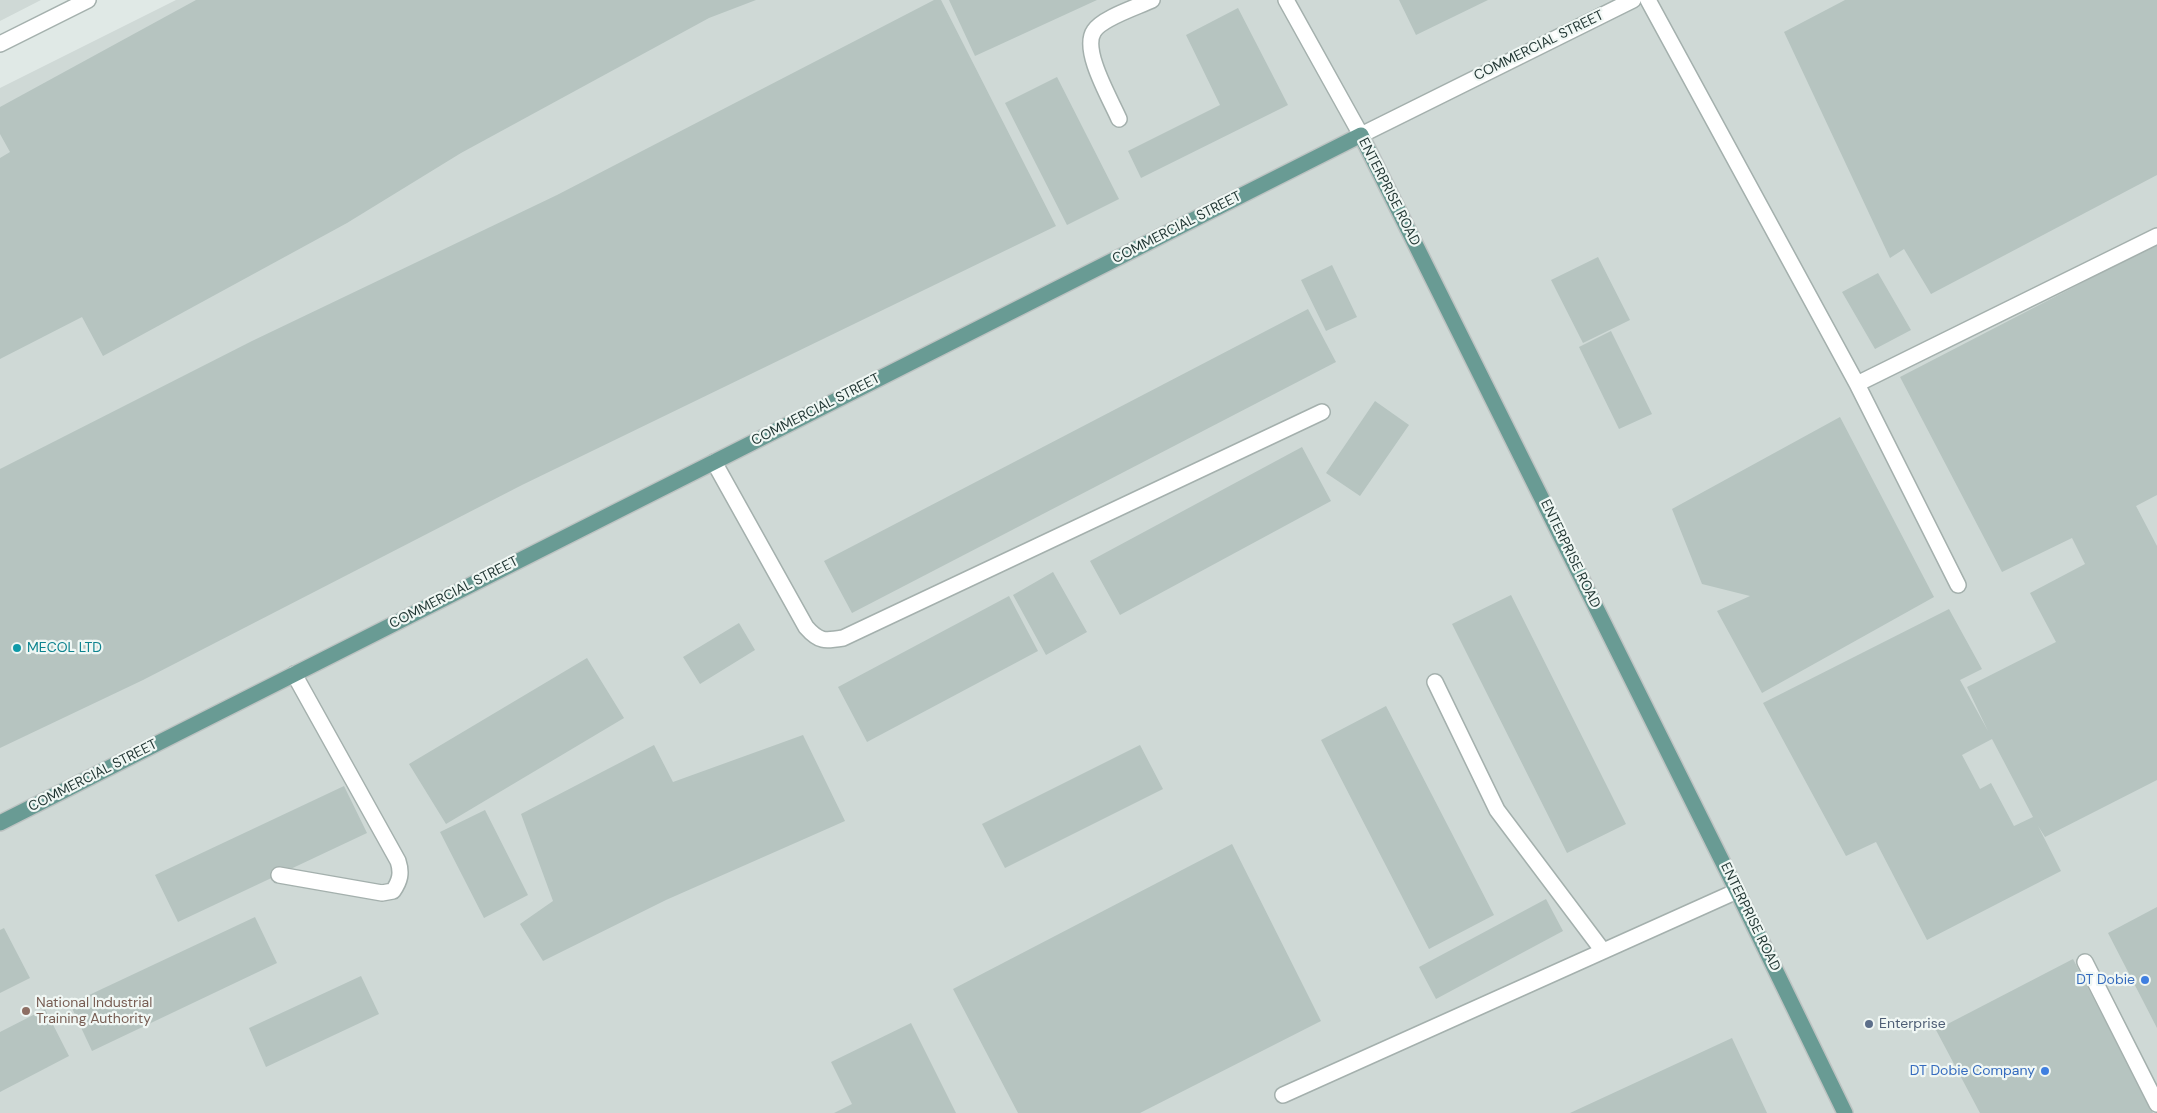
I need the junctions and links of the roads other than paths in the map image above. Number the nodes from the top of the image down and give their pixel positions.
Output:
1 (88, 0) edge
2 (1152, 0) edge
3 (1286, 0) edge
4 (1633, 0) edge
5 (1648, 0) edge
6 (0, 44) edge
7 (1119, 119) dead end
8 (1361, 135) junction
9 (2157, 236) edge
10 (1856, 384) junction
11 (1322, 412) dead end
12 (714, 462) junction
13 (1958, 585) dead end
14 (294, 674) junction
15 (1435, 682) dead end
16 (0, 823) edge
17 (279, 875) dead end
18 (1737, 890) junction
19 (1603, 951) junction
20 (2085, 962) dead end
21 (1283, 1095) dead end
22 (2157, 1104) edge
23 (1845, 1113) edge

1 - 6 street
2 - 7 street
3 - 8 street, ENTERPRISE ROAD
4 - 8 street, COMMERCIAL STREET
5 - 10 street
8 - 12 main road, COMMERCIAL STREET
8 - 18 main road, ENTERPRISE ROAD
9 - 10 street
10 - 13 street
11 - 12 street
12 - 14 main road, COMMERCIAL STREET
14 - 16 main road, COMMERCIAL STREET
14 - 17 street
15 - 19 street
18 - 19 street
18 - 23 main road, ENTERPRISE ROAD
19 - 21 street
20 - 22 street

